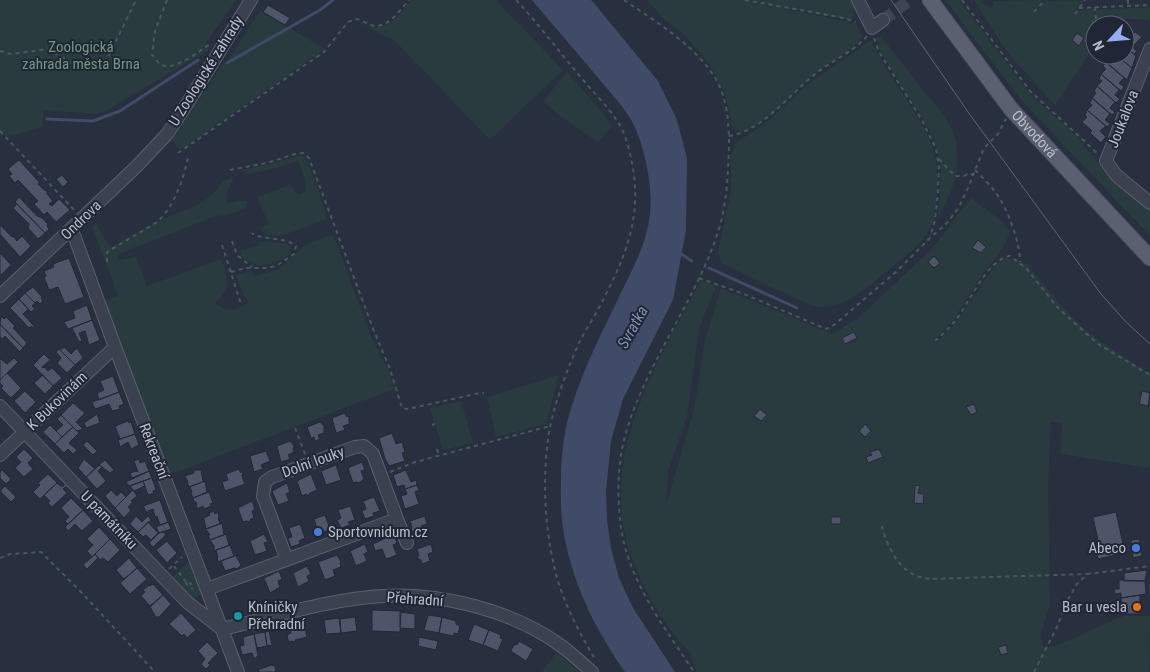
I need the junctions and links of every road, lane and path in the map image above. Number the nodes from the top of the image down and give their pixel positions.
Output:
1 (136, 0) edge
2 (167, 0) edge
3 (251, 0) edge
4 (409, 0) edge
5 (516, 0) edge
6 (624, 0) edge
7 (745, 0) edge
8 (858, 0) edge
9 (930, 0) edge
10 (962, 0) edge
11 (1045, 0) edge
12 (1085, 0) edge
13 (1128, 0) edge
14 (1150, 5) edge
15 (1128, 6) junction
16 (1079, 8) junction
17 (1095, 8) junction
18 (1034, 12) dead end
19 (1075, 14) dead end
20 (1096, 15) edge
21 (878, 24) junction
22 (207, 46) dead end
23 (1150, 49) edge
24 (0, 51) edge
25 (1011, 108) junction
26 (0, 131) edge
27 (729, 136) junction
28 (160, 142) joint
29 (178, 153) dead end
30 (188, 158) dead end
31 (938, 158) junction
32 (1106, 161) junction
33 (230, 170) dead end
34 (975, 170) junction
35 (973, 175) junction
36 (1150, 203) edge
37 (83, 218) junction
38 (70, 229) junction
39 (252, 234) dead end
40 (930, 238) junction
41 (232, 241) dead end
42 (222, 245) dead end
43 (1150, 258) edge
44 (107, 262) dead end
45 (1020, 262) junction
46 (254, 269) junction
47 (231, 272) junction
48 (698, 278) junction
49 (0, 296) edge
50 (240, 304) dead end
51 (935, 341) dead end
52 (115, 347) junction
53 (1150, 374) edge
54 (484, 393) dead end
55 (0, 406) edge
56 (550, 426) junction
57 (295, 428) dead end
58 (25, 432) junction
59 (452, 448) dead end
60 (437, 449) dead end
61 (453, 452) junction
62 (0, 455) edge
63 (439, 456) junction
64 (308, 464) junction
65 (381, 475) junction
66 (397, 519) junction
67 (882, 526) dead end
68 (407, 543) dead end
69 (192, 548) junction
70 (0, 558) edge
71 (287, 560) junction
72 (174, 565) junction
73 (1150, 566) edge
74 (1087, 574) junction
75 (162, 576) junction
76 (193, 589) dead end
77 (207, 589) junction
78 (222, 629) junction
79 (595, 668) edge
80 (155, 672) edge
81 (238, 672) edge
82 (694, 672) edge
83 (1034, 672) edge

1 - 24 path
2 - 22 path
3 - 28 street, U Zoologické zahrady
4 - 29 path
5 - 56 path
6 - 27 path
7 - 21 path
8 - 21 street
9 - 25 main road, Obvodová
10 - 32 path
11 - 18 path
12 - 16 path
13 - 15 path
14 - 15 path
15 - 17 path
16 - 17 path
16 - 19 path
17 - 20 path
21 - 27 path
21 - 31 path
23 - 32 street, Joukalova
25 - 34 path
25 - 43 main road, Obvodová
26 - 37 path
27 - 48 path
28 - 37 street, Ondrova
30 - 44 path
31 - 35 path
31 - 40 path
32 - 36 street, Joukalova
33 - 54 path
34 - 35 path
34 - 45 path
35 - 40 path
37 - 38 street, Ondrova
38 - 49 street, Ondrova
38 - 52 street, Rekreační
39 - 46 path
40 - 48 path
41 - 46 path
42 - 47 path
45 - 51 path
45 - 53 path
46 - 47 path
47 - 50 path
48 - 82 path
52 - 58 street, K Bukovinám
52 - 69 street, Rekreační
55 - 58 street, U památníku
56 - 61 path
56 - 79 path
57 - 64 path
58 - 62 street, K Bukovinám
58 - 75 street, U památníku
59 - 61 path
60 - 63 path
61 - 63 path
63 - 65 path
64 - 65 street, Dolní louky
64 - 71 street, Dolní louky
65 - 66 street, Dolní louky
66 - 68 street, Dolní louky
66 - 71 street
67 - 74 path
69 - 72 path
69 - 77 street, Rekreační
70 - 80 path
71 - 77 street
72 - 75 path
72 - 76 path
73 - 74 path
74 - 83 path
75 - 78 street, U památníku
77 - 78 street, Rekreační
78 - 79 street, Přehradní
78 - 81 street, Rekreační

